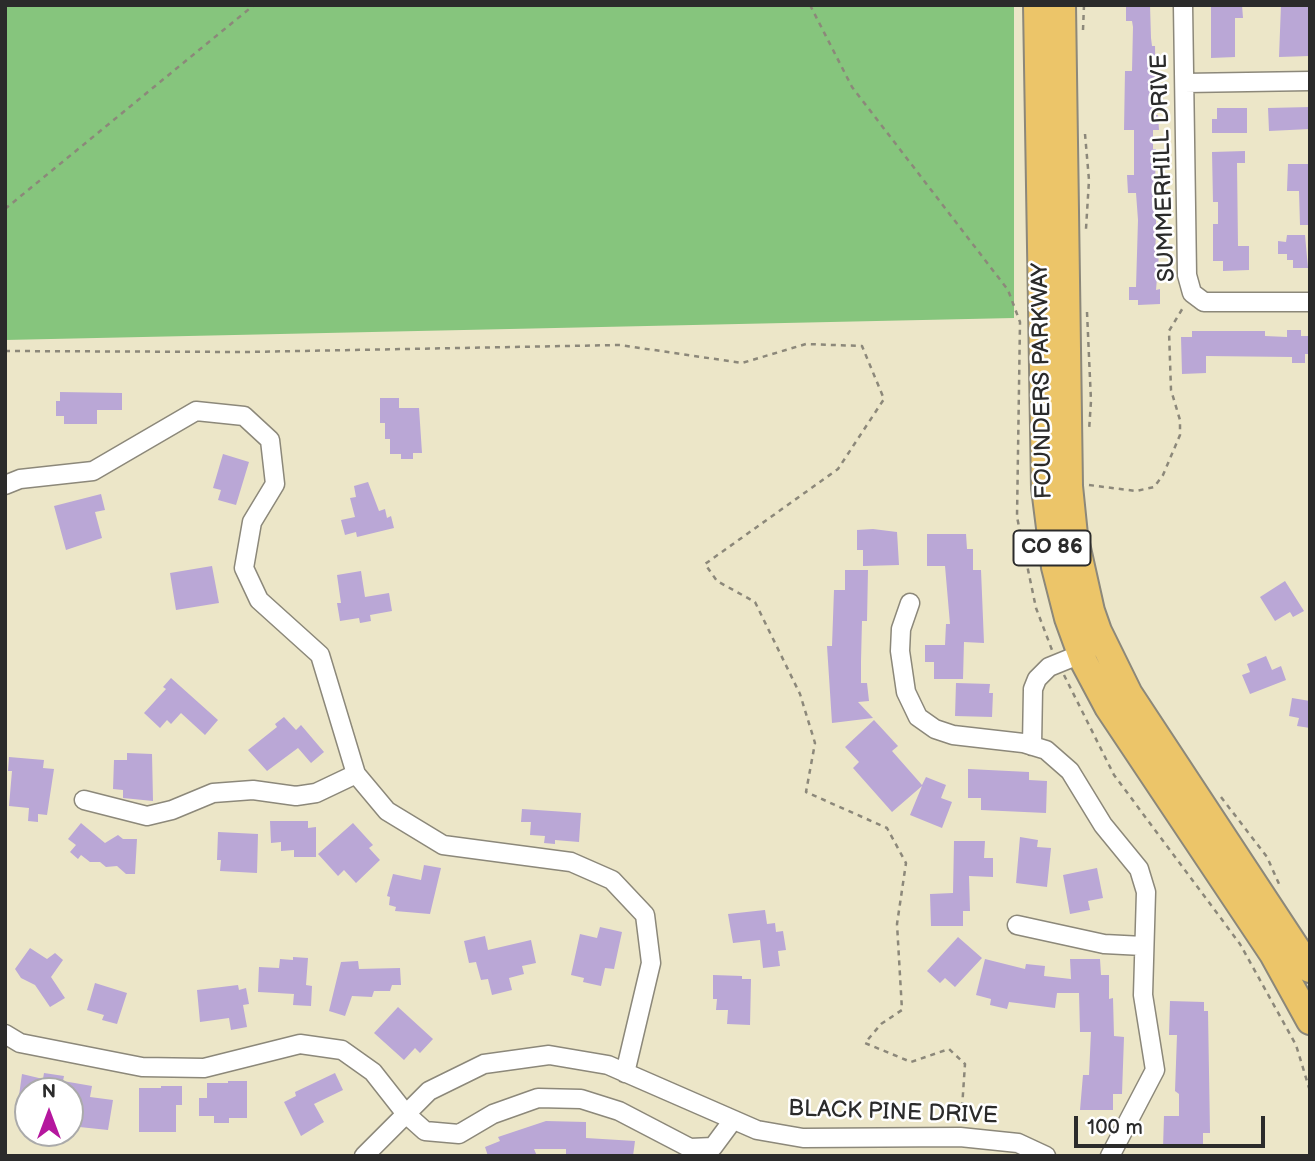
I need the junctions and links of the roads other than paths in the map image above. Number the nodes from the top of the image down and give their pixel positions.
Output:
1 (1037, 5) edge
2 (1062, 5) edge
3 (1183, 5) edge
4 (1310, 81) edge
5 (1185, 83) junction
6 (1310, 302) edge
7 (5, 485) edge
8 (910, 603) dead end
9 (1081, 654) junction
10 (1032, 746) junction
11 (356, 774) junction
12 (84, 800) dead end
13 (1017, 925) dead end
14 (1143, 946) junction
15 (1310, 969) edge
16 (1310, 1021) edge
17 (5, 1034) edge
18 (625, 1073) junction
19 (406, 1114) junction
20 (733, 1120) junction
21 (365, 1156) edge
22 (1046, 1156) edge
23 (1110, 1156) edge

1 - 9 highway, FOUNDERS PARKWAY / CO 86
2 - 15 highway, FOUNDERS PARKWAY / CO 86
3 - 5 street, SUMMERHILL DRIVE
4 - 5 street
5 - 6 street, SUMMERHILL DRIVE
7 - 11 street
8 - 10 street
9 - 10 street
9 - 16 highway, FOUNDERS PARKWAY / CO 86
10 - 14 street
11 - 12 street
11 - 18 street
13 - 14 street
14 - 23 street
17 - 19 street
18 - 19 street, BLACK PINE DRIVE
18 - 20 street, BLACK PINE DRIVE
19 - 20 street
19 - 21 street, BLACK PINE DRIVE
20 - 22 street, BLACK PINE DRIVE

